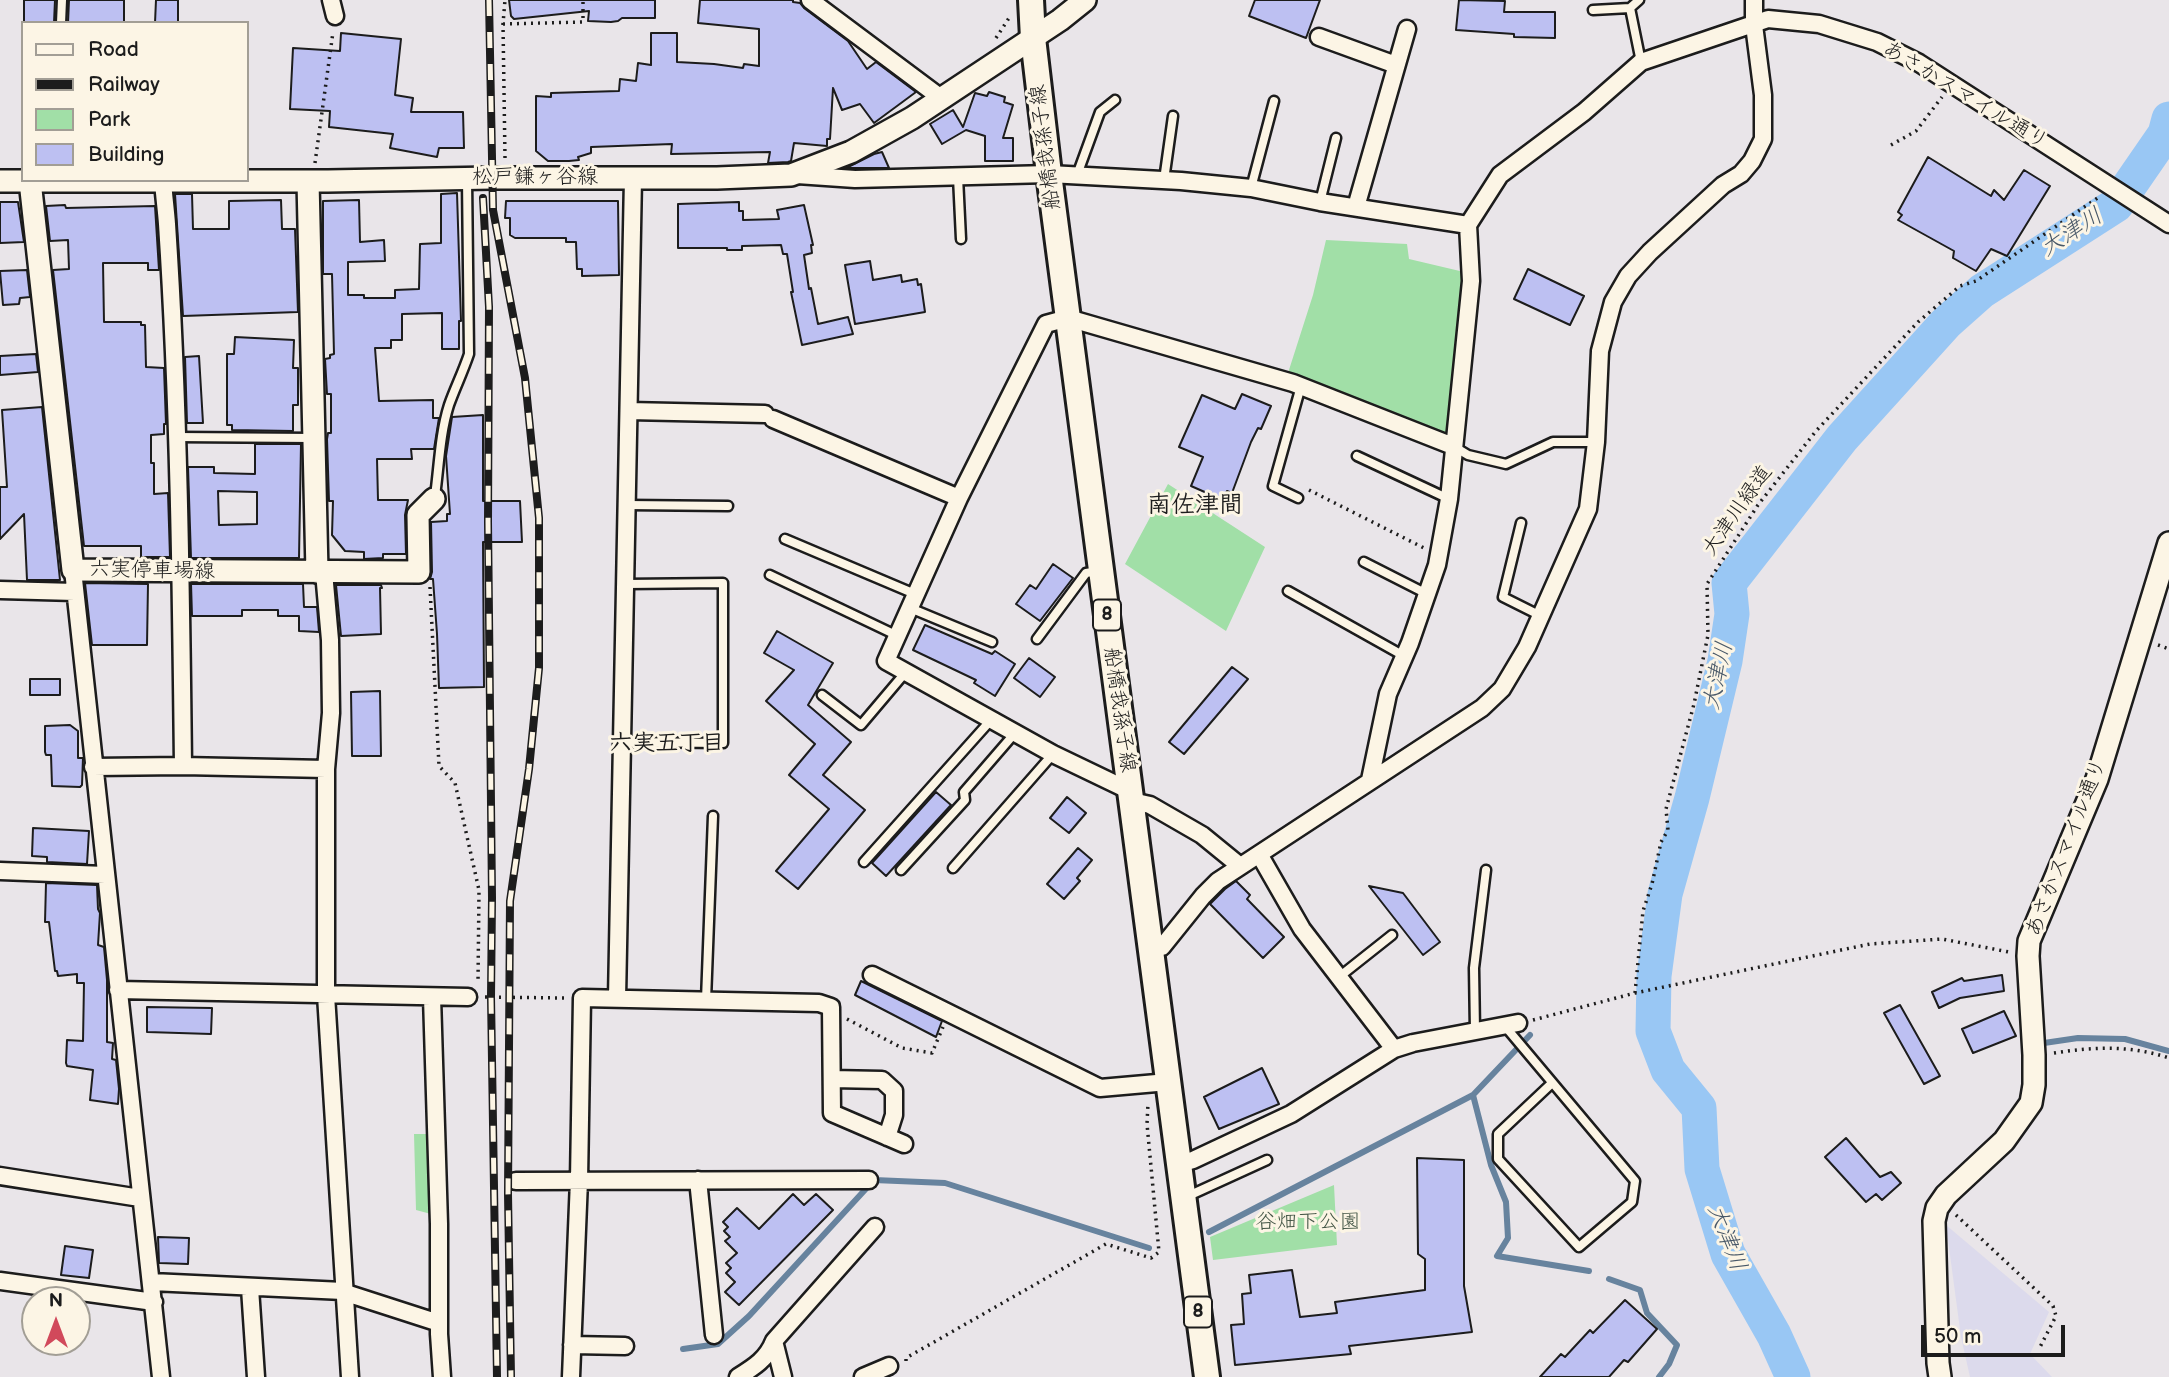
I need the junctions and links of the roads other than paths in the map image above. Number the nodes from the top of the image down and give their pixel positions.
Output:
1 (62, 0) edge
2 (810, 0) edge
3 (1085, 0) edge
4 (1639, 0) edge
5 (1754, 0) edge
6 (1022, 4) edge
7 (1630, 8) junction
8 (1593, 10) dead end
9 (61, 21) edge
10 (1754, 25) junction
11 (1407, 29) dead end
12 (1033, 37) junction
13 (1319, 37) dead end
14 (1641, 62) junction
15 (1396, 65) junction
16 (941, 97) junction
17 (1115, 100) dead end
18 (1274, 101) dead end
19 (1174, 116) dead end
20 (1336, 138) dead end
21 (311, 174) junction
22 (1049, 174) junction
23 (791, 175) junction
24 (1077, 175) junction
25 (248, 177) edge
26 (958, 177) junction
27 (467, 178) junction
28 (634, 178) junction
29 (1164, 180) junction
30 (0, 181) edge
31 (21, 181) edge
32 (30, 182) edge
33 (163, 182) edge
34 (1251, 188) junction
35 (1320, 202) junction
36 (1356, 207) junction
37 (1468, 225) junction
38 (2169, 225) edge
39 (961, 239) dead end
40 (1068, 318) junction
41 (1301, 386) junction
42 (629, 411) junction
43 (176, 437) junction
44 (314, 438) junction
45 (1595, 442) junction
46 (1453, 446) junction
47 (1357, 456) dead end
48 (958, 498) junction
49 (1298, 498) dead end
50 (434, 499) joint
51 (1449, 499) junction
52 (627, 505) junction
53 (727, 506) dead end
54 (1521, 523) dead end
55 (785, 539) dead end
56 (2169, 543) edge
57 (1364, 562) dead end
58 (1101, 571) junction
59 (180, 572) junction
60 (321, 572) junction
61 (770, 575) dead end
62 (74, 581) junction
63 (626, 584) junction
64 (0, 590) edge
65 (1288, 591) dead end
66 (1427, 594) junction
67 (913, 601) junction
68 (1541, 616) junction
69 (898, 636) junction
70 (1037, 639) dead end
71 (992, 642) dead end
72 (1404, 656) junction
73 (905, 673) junction
74 (822, 695) dead end
75 (991, 720) junction
76 (1015, 733) junction
77 (621, 741) junction
78 (1053, 754) junction
79 (183, 766) junction
80 (93, 767) junction
81 (326, 769) junction
82 (1370, 780) junction
83 (1131, 796) junction
84 (713, 816) dead end
85 (1259, 855) junction
86 (864, 862) dead end
87 (1240, 866) junction
88 (953, 868) dead end
89 (901, 870) dead end
90 (1486, 870) dead end
91 (0, 871) edge
92 (105, 875) junction
93 (1392, 934) dead end
94 (1151, 949) junction
95 (872, 975) dead end
96 (1339, 977) junction
97 (118, 990) junction
98 (473, 991) road end
99 (326, 995) junction
100 (432, 997) junction
101 (617, 998) junction
102 (706, 1000) junction
103 (1511, 1024) joint
104 (1475, 1031) junction
105 (1394, 1049) junction
106 (832, 1079) junction
107 (1158, 1083) junction
108 (1551, 1084) junction
109 (887, 1137) junction
110 (904, 1144) dead end
111 (1266, 1160) dead end
112 (1179, 1164) junction
113 (0, 1176) edge
114 (579, 1180) junction
115 (698, 1180) junction
116 (869, 1180) dead end
117 (516, 1181) dead end
118 (140, 1198) junction
119 (1184, 1198) junction
120 (875, 1227) dead end
121 (0, 1281) edge
122 (152, 1282) junction
123 (250, 1288) junction
124 (343, 1291) junction
125 (154, 1302) junction
126 (439, 1323) junction
127 (714, 1335) dead end
128 (774, 1341) junction
129 (572, 1345) junction
130 (625, 1346) dead end
131 (889, 1366) dead end
132 (161, 1377) edge
133 (256, 1377) edge
134 (350, 1377) edge
135 (442, 1377) edge
136 (572, 1377) edge
137 (738, 1377) edge
138 (783, 1377) edge
139 (863, 1377) edge
140 (1207, 1377) edge
141 (1940, 1377) edge

1 - 9 lane
2 - 16 street
3 - 12 main road, 松戸鎌ヶ谷線
4 - 7 lane
5 - 10 street
6 - 12 main road, 船橋我孫子線 / 8
7 - 8 lane
7 - 14 lane
10 - 14 street, あさかスマイル通り
10 - 38 street, あさかスマイル通り
10 - 45 street
11 - 15 street
12 - 16 main road, 松戸鎌ヶ谷線
12 - 22 main road, 船橋我孫子線 / 8
13 - 15 street
14 - 37 street
15 - 36 street
16 - 23 main road, 松戸鎌ヶ谷線
17 - 24 lane
18 - 34 lane
19 - 29 lane
20 - 35 lane
21 - 25 main road, 松戸鎌ヶ谷線
21 - 27 main road, 松戸鎌ヶ谷線
21 - 44 main road
22 - 24 street
22 - 26 street
22 - 40 main road, 船橋我孫子線 / 8
23 - 26 street
23 - 28 main road, 松戸鎌ヶ谷線
24 - 29 street
26 - 39 lane
27 - 28 main road, 松戸鎌ヶ谷線
27 - 50 lane
28 - 42 street
29 - 34 street
30 - 31 main road, 松戸鎌ヶ谷線
32 - 62 main road, 六実停車場線
33 - 43 street
34 - 35 street
35 - 36 street
36 - 37 street
37 - 46 street
40 - 41 street
40 - 48 street
40 - 58 main road, 船橋我孫子線 / 8
41 - 46 street
41 - 49 lane
42 - 48 street
42 - 52 street
43 - 44 lane
43 - 59 street
44 - 60 main road
45 - 46 lane
45 - 68 street
46 - 51 street
47 - 51 lane
48 - 67 street
50 - 60 main road, 六実停車場線
51 - 66 street
52 - 53 lane
52 - 63 street
54 - 68 lane
55 - 67 lane
56 - 141 main road, あさかスマイル通り
57 - 66 lane
58 - 70 lane
58 - 83 main road, 船橋我孫子線 / 8
59 - 60 main road, 六実停車場線
59 - 62 main road, 六実停車場線
59 - 79 street
60 - 81 street
61 - 69 lane
62 - 64 street
62 - 80 street
63 - 77 street
63 - 77 lane
65 - 72 lane
66 - 72 street
67 - 69 street
67 - 71 lane
68 - 82 street
69 - 73 street
72 - 82 street
73 - 74 lane
73 - 75 street
75 - 76 street
75 - 86 lane
76 - 78 street
76 - 89 lane
77 - 101 street
78 - 83 street
78 - 88 lane
79 - 80 street
79 - 81 street
80 - 92 street
81 - 99 street
82 - 85 street
83 - 87 street
83 - 94 main road, 船橋我孫子線 / 8
84 - 102 lane
85 - 87 street
85 - 96 street
87 - 94 street
90 - 104 lane
91 - 92 street
92 - 97 street
93 - 96 lane
94 - 107 main road, 船橋我孫子線 / 8
95 - 107 street
96 - 105 street
97 - 99 street
97 - 118 street
98 - 100 street
99 - 100 street
99 - 124 street
100 - 126 street
101 - 102 street
101 - 114 street
102 - 106 street
103 - 104 street
103 - 108 lane
104 - 105 street
105 - 112 street
106 - 109 street
106 - 109 street
107 - 112 main road, 船橋我孫子線 / 8
108 - 108 lane
109 - 110 street
111 - 119 lane
112 - 119 main road, 船橋我孫子線 / 8
113 - 118 street
114 - 115 street
114 - 117 street
114 - 129 street
115 - 116 street
115 - 127 street
118 - 122 street
119 - 140 main road, 船橋我孫子線 / 8
120 - 128 street
121 - 125 street
122 - 123 street
122 - 125 street
123 - 124 street
123 - 133 street
124 - 126 street
124 - 134 street
125 - 132 street
126 - 135 street
128 - 137 street
128 - 138 street
129 - 130 street
129 - 136 street
131 - 139 street

